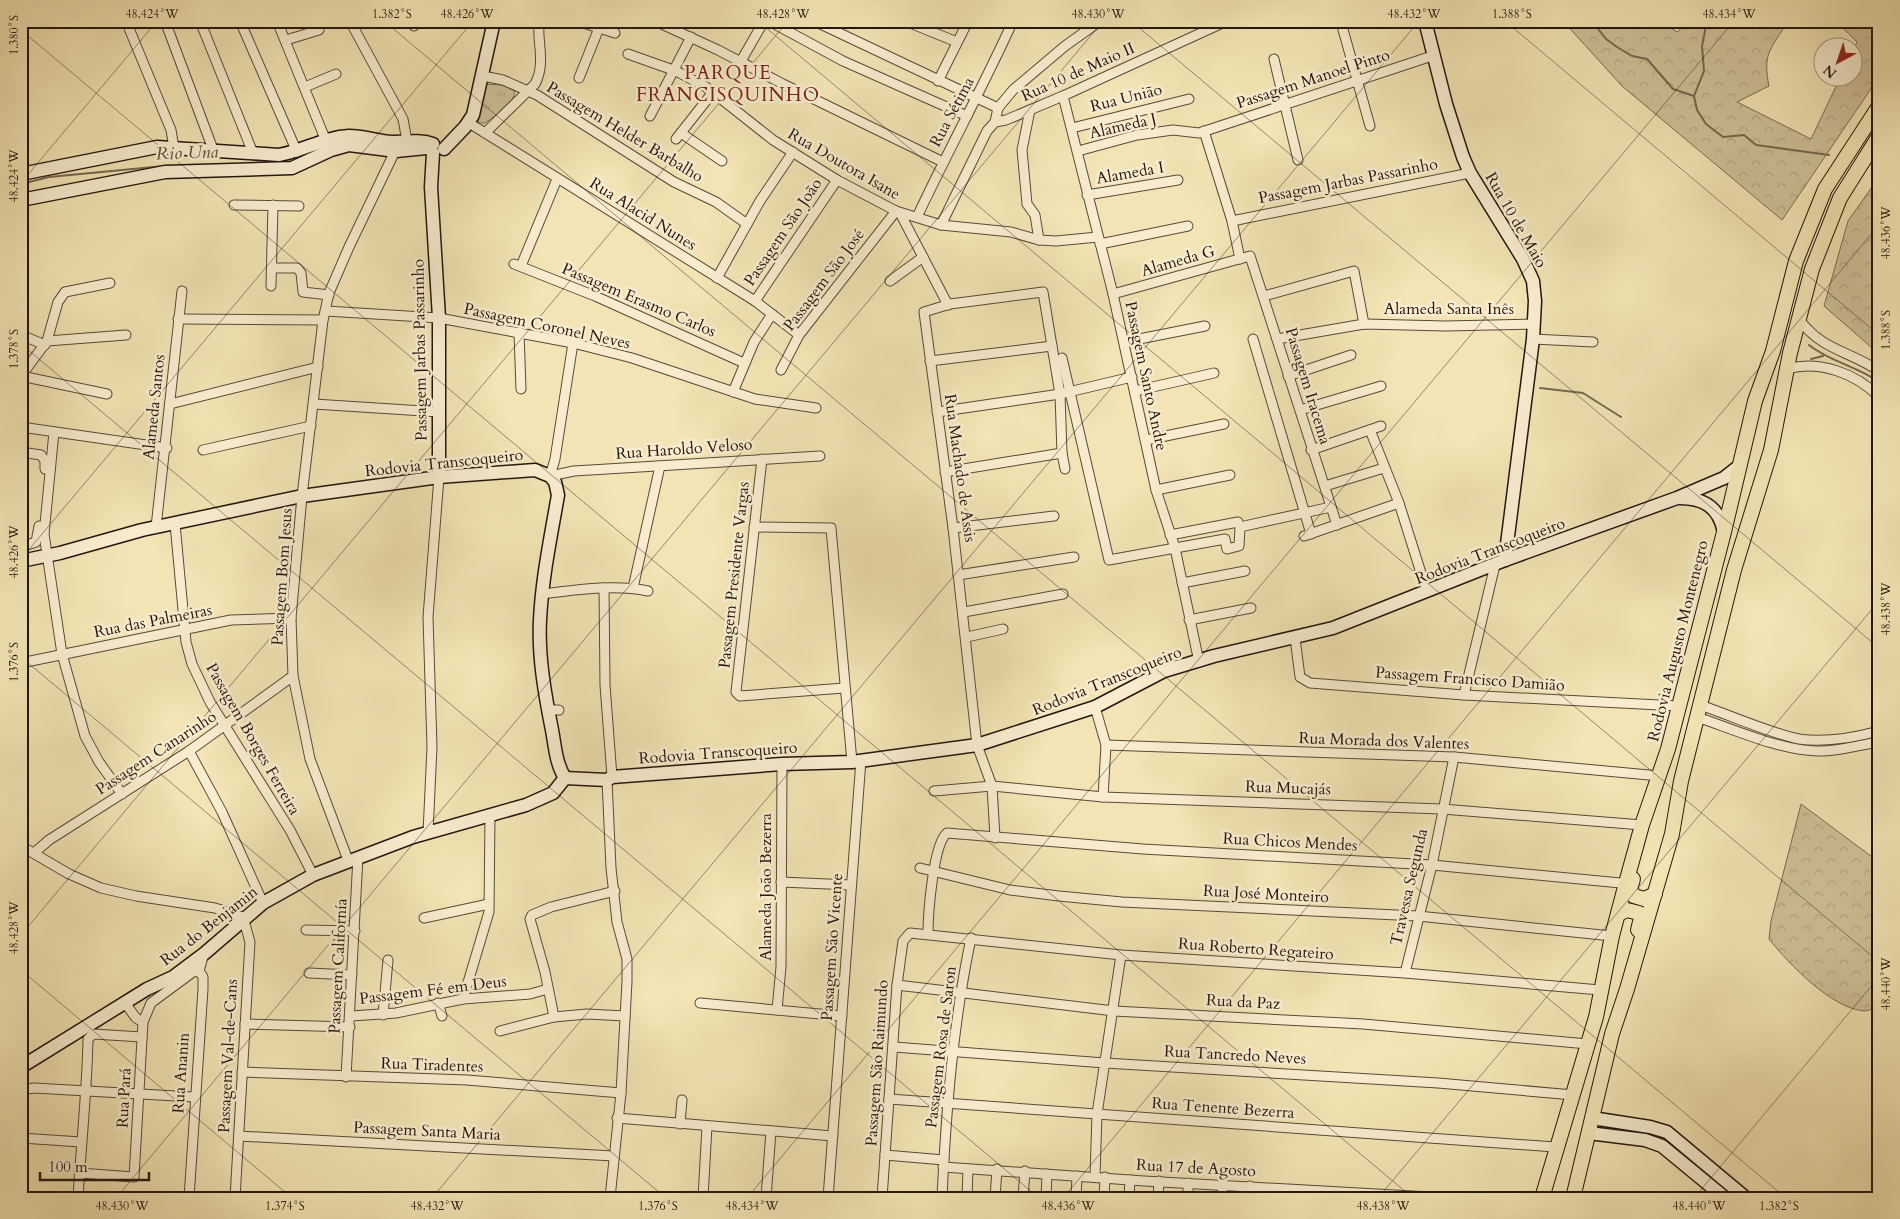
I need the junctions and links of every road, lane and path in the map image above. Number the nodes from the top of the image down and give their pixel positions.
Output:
1 (126, 21) edge
2 (165, 21) edge
3 (200, 21) edge
4 (240, 21) edge
5 (277, 21) edge
6 (350, 21) edge
7 (494, 21) edge
8 (539, 21) edge
9 (577, 21) edge
10 (655, 21) edge
11 (764, 21) edge
12 (769, 21) edge
13 (814, 21) edge
14 (905, 21) edge
15 (968, 21) edge
16 (1013, 21) edge
17 (1100, 21) edge
18 (1227, 21) edge
19 (1425, 21) edge
20 (665, 23) edge
21 (1342, 26) dead end
22 (599, 28) junction
23 (319, 30) dead end
24 (615, 33) dead end
25 (691, 37) junction
26 (286, 40) junction
27 (957, 42) junction
28 (628, 54) dead end
29 (1432, 56) junction
30 (1274, 59) dead end
31 (741, 61) junction
32 (676, 70) junction
33 (336, 74) dead end
34 (483, 76) junction
35 (579, 78) dead end
36 (1357, 80) junction
37 (938, 81) junction
38 (304, 87) junction
39 (529, 91) junction
40 (713, 92) junction
41 (1062, 96) junction
42 (978, 98) junction
43 (1189, 98) dead end
44 (1285, 104) junction
45 (1879, 106) edge
46 (998, 108) junction
47 (1030, 110) junction
48 (650, 116) dead end
49 (967, 116) junction
50 (995, 122) junction
51 (469, 123) junction
52 (1370, 126) dead end
53 (1072, 128) junction
54 (1204, 131) junction
55 (485, 133) junction
56 (1879, 136) edge
57 (401, 145) junction
58 (329, 146) junction
59 (174, 148) junction
60 (436, 151) junction
61 (214, 152) junction
62 (297, 152) junction
63 (793, 152) junction
64 (1078, 152) junction
65 (253, 153) junction
66 (1298, 160) dead end
67 (722, 161) dead end
68 (943, 162) junction
69 (1470, 173) junction
70 (21, 174) edge
71 (557, 178) junction
72 (837, 180) junction
73 (1178, 180) dead end
74 (1087, 195) junction
75 (21, 200) edge
76 (234, 204) dead end
77 (273, 205) junction
78 (299, 206) dead end
79 (898, 212) junction
80 (917, 217) junction
81 (1232, 221) junction
82 (747, 224) junction
83 (941, 226) junction
84 (1188, 226) dead end
85 (1039, 240) junction
86 (1099, 240) junction
87 (1250, 256) joint
88 (923, 257) junction
89 (1240, 259) junction
90 (272, 268) junction
91 (718, 278) junction
92 (890, 281) dead end
93 (110, 283) dead end
94 (271, 286) dead end
95 (182, 291) dead end
96 (1113, 294) junction
97 (329, 295) junction
98 (1264, 296) junction
99 (755, 301) junction
100 (948, 305) junction
101 (772, 314) junction
102 (324, 316) junction
103 (439, 318) junction
104 (1798, 318) junction
105 (178, 319) junction
106 (1364, 324) junction
107 (1534, 324) junction
108 (1205, 326) dead end
109 (519, 332) junction
110 (126, 334) dead end
111 (21, 335) edge
112 (799, 335) junction
113 (1253, 339) dead end
114 (1277, 339) junction
115 (1533, 339) junction
116 (1124, 342) junction
117 (1593, 342) dead end
118 (46, 343) junction
119 (574, 343) junction
120 (1052, 346) junction
121 (1351, 355) dead end
122 (1062, 358) dead end
123 (930, 361) junction
124 (744, 363) junction
125 (318, 367) junction
126 (1787, 369) junction
127 (781, 370) dead end
128 (1879, 371) edge
129 (1214, 373) dead end
130 (21, 376) edge
131 (1288, 376) junction
132 (1132, 377) junction
133 (1381, 386) dead end
134 (521, 389) dead end
135 (1135, 391) junction
136 (733, 392) junction
137 (1064, 393) junction
138 (107, 394) dead end
139 (1879, 396) edge
140 (170, 404) junction
141 (314, 404) junction
142 (816, 408) dead end
143 (1300, 410) junction
144 (439, 412) junction
145 (937, 412) junction
146 (1224, 424) dead end
147 (311, 426) junction
148 (1381, 426) dead end
149 (21, 427) edge
150 (1370, 430) junction
151 (54, 432) junction
152 (1146, 440) junction
153 (167, 448) junction
154 (203, 450) dead end
155 (1311, 450) junction
156 (21, 452) edge
157 (1062, 453) junction
158 (820, 456) dead end
159 (762, 459) junction
160 (660, 466) junction
161 (1738, 467) junction
162 (1384, 468) junction
163 (1065, 469) dead end
164 (945, 472) junction
165 (1230, 475) dead end
166 (550, 476) junction
167 (439, 477) junction
168 (1324, 486) junction
169 (1156, 490) junction
170 (302, 496) junction
171 (1677, 498) junction
172 (1399, 503) junction
173 (1332, 507) junction
174 (1306, 514) junction
175 (1054, 516) dead end
176 (1238, 522) dead end
177 (175, 524) junction
178 (1337, 525) junction
179 (156, 527) junction
180 (754, 527) junction
181 (953, 528) junction
182 (1724, 532) junction
183 (1170, 535) junction
184 (21, 547) edge
185 (1174, 548) junction
186 (46, 555) junction
187 (1074, 557) dead end
188 (21, 561) edge
189 (1500, 563) junction
190 (1245, 571) dead end
191 (958, 575) junction
192 (1182, 583) junction
193 (604, 588) junction
194 (633, 588) junction
195 (648, 591) dead end
196 (1426, 592) junction
197 (542, 594) junction
198 (1063, 594) dead end
199 (1251, 608) dead end
200 (964, 612) junction
201 (291, 618) junction
202 (1189, 620) junction
203 (1003, 629) dead end
204 (185, 630) junction
205 (967, 637) junction
206 (1295, 638) junction
207 (62, 654) junction
208 (1199, 662) junction
209 (21, 663) edge
210 (292, 676) junction
211 (844, 688) junction
212 (1464, 694) junction
213 (1679, 706) junction
214 (1095, 707) junction
215 (1699, 711) junction
216 (226, 725) junction
217 (1879, 731) edge
218 (1879, 742) edge
219 (978, 745) junction
220 (1106, 745) junction
221 (189, 751) junction
222 (1454, 758) junction
223 (856, 761) junction
224 (782, 764) junction
225 (1660, 776) junction
226 (565, 778) junction
227 (610, 778) junction
228 (992, 786) junction
229 (934, 791) dead end
230 (122, 794) junction
231 (1104, 797) junction
232 (1442, 809) junction
233 (490, 816) junction
234 (1642, 825) junction
235 (428, 833) junction
236 (995, 838) junction
237 (21, 846) edge
238 (34, 853) junction
239 (353, 858) junction
240 (1432, 865) junction
241 (920, 868) dead end
242 (935, 873) junction
243 (313, 875) junction
244 (781, 882) junction
245 (1629, 884) junction
246 (851, 885) junction
247 (615, 891) junction
248 (1655, 894) junction
249 (263, 903) junction
250 (489, 904) junction
251 (1618, 914) junction
252 (1418, 916) junction
253 (244, 917) junction
254 (424, 918) dead end
255 (306, 930) dead end
256 (354, 931) junction
257 (910, 933) joint
258 (928, 934) junction
259 (1612, 936) junction
260 (971, 938) junction
261 (205, 953) junction
262 (1121, 955) junction
263 (388, 960) dead end
264 (199, 971) junction
265 (309, 973) dead end
266 (1404, 973) junction
267 (352, 975) junction
268 (897, 986) junction
269 (548, 988) junction
270 (1627, 989) junction
271 (1600, 990) junction
272 (959, 993) junction
273 (463, 999) junction
274 (125, 1003) junction
275 (438, 1003) junction
276 (700, 1003) dead end
277 (777, 1010) junction
278 (1114, 1010) junction
279 (384, 1015) junction
280 (351, 1016) junction
281 (442, 1016) dead end
282 (625, 1016) junction
283 (842, 1016) junction
284 (554, 1017) junction
285 (143, 1022) junction
286 (245, 1024) junction
287 (350, 1027) junction
288 (500, 1031) dead end
289 (142, 1037) junction
290 (1588, 1044) junction
291 (894, 1047) junction
292 (953, 1051) junction
293 (1105, 1063) junction
294 (21, 1067) edge
295 (242, 1072) junction
296 (346, 1077) junction
297 (21, 1090) edge
298 (87, 1092) junction
299 (622, 1093) junction
300 (139, 1095) junction
301 (1573, 1095) junction
302 (194, 1097) junction
303 (889, 1099) junction
304 (682, 1100) dead end
305 (947, 1103) junction
306 (1097, 1114) junction
307 (617, 1118) junction
308 (1592, 1118) junction
309 (680, 1124) junction
310 (707, 1126) junction
311 (771, 1131) junction
312 (1589, 1132) junction
313 (239, 1136) junction
314 (833, 1136) junction
315 (21, 1138) edge
316 (81, 1142) junction
317 (1556, 1147) junction
318 (885, 1155) junction
319 (614, 1156) junction
320 (944, 1163) junction
321 (968, 1168) junction
322 (997, 1169) junction
323 (1025, 1172) junction
324 (79, 1173) junction
325 (1047, 1174) junction
326 (1076, 1176) junction
327 (1095, 1176) junction
328 (1105, 1177) junction
329 (1130, 1180) junction
330 (1159, 1181) junction
331 (1188, 1184) junction
332 (1224, 1184) junction
333 (1250, 1186) junction
334 (1277, 1187) junction
335 (1304, 1193) edge
336 (1333, 1194) edge
337 (1363, 1195) edge
338 (1397, 1196) edge
339 (1431, 1197) edge
340 (78, 1198) edge
341 (189, 1198) edge
342 (235, 1198) edge
343 (610, 1198) edge
344 (704, 1198) edge
345 (766, 1198) edge
346 (828, 1198) edge
347 (882, 1198) edge
348 (942, 1198) edge
349 (967, 1198) edge
350 (995, 1198) edge
351 (1023, 1198) edge
352 (1046, 1198) edge
353 (1076, 1198) edge
354 (1104, 1198) edge
355 (1129, 1198) edge
356 (1158, 1198) edge
357 (1188, 1198) edge
358 (1222, 1198) edge
359 (1250, 1198) edge
360 (1276, 1198) edge
361 (1448, 1198) edge
362 (1542, 1198) edge
363 (1573, 1198) edge
364 (1725, 1198) edge
365 (1746, 1198) edge

1 - 59 street
2 - 61 street
3 - 65 street
4 - 62 street
5 - 26 street
6 - 57 street
7 - 34 main road
8 - 39 street
9 - 22 street
10 - 20 street
11 - 31 street
12 - 49 street
13 - 37 street
14 - 27 street
15 - 27 street
16 - 42 street, Rua Sétima
17 - 46 street
18 - 41 street, Rua 10 de Maio II
19 - 29 main road, Rua 10 de Maio
20 - 25 street
21 - 36 street
22 - 24 street
22 - 35 street
23 - 26 street
25 - 31 street
25 - 32 street
26 - 38 street
27 - 37 street
28 - 32 street, Rua Doutora Isane
29 - 36 street, Passagem Manoel Pinto
29 - 69 main road, Rua 10 de Maio
30 - 44 street
31 - 68 street
32 - 40 street, Rua Doutora Isane
32 - 48 street
33 - 38 street
34 - 39 street, Passagem Helder Barbalho
34 - 51 main road
36 - 44 street, Passagem Manoel Pinto
36 - 52 street
37 - 42 street
38 - 58 street
39 - 55 street
39 - 82 street, Passagem Helder Barbalho
40 - 63 street, Rua Doutora Isane
40 - 67 street
41 - 47 street, Rua 10 de Maio II
41 - 53 street, Passagem Santo Andre
42 - 46 street
42 - 49 street, Rua Sétima
43 - 53 street, Rua União
44 - 54 street, Passagem Manoel Pinto
44 - 66 street
45 - 161 main road, Rodovia Augusto Montenegro
46 - 50 street
47 - 50 street, Rua 10 de Maio II
47 - 85 street
49 - 68 street, Rua Sétima
50 - 83 street
51 - 55 street, Rua Alacid Nunes
51 - 60 main road
53 - 64 street, Passagem Santo Andre
54 - 64 street, Alameda J
54 - 81 street
55 - 71 street, Rua Alacid Nunes
56 - 104 main road
57 - 58 main road
57 - 60 main road
57 - 97 street
58 - 62 main road
58 - 75 main road
59 - 61 main road
59 - 70 main road
60 - 103 main road, Passagem Jarbas Passarinho
61 - 65 main road
62 - 65 main road
63 - 72 street, Rua Doutora Isane
63 - 82 street
64 - 74 street, Passagem Santo Andre
68 - 80 street, Rua Sétima
69 - 81 street, Passagem Jarbas Passarinho
69 - 107 main road, Rua 10 de Maio
71 - 91 street, Rua Alacid Nunes
71 - 124 street, Passagem Erasmo Carlos
72 - 79 street, Rua Doutora Isane
72 - 99 street, Passagem São João
73 - 74 street, Alameda I
74 - 86 street, Passagem Santo Andre
76 - 77 street
77 - 78 street
77 - 90 street
79 - 80 street, Rua Doutora Isane
79 - 88 street
79 - 112 street, Passagem São José
80 - 83 street, Rua Doutora Isane
81 - 89 street
82 - 91 street
83 - 85 street, Rua Doutora Isane
84 - 86 street, Rua Doutora Isane
85 - 86 street, Rua Doutora Isane
86 - 96 street, Passagem Santo Andre
87 - 89 street, Alameda G
87 - 98 street, Passagem Iracema
88 - 92 street
88 - 100 street
89 - 96 street, Alameda G
90 - 94 street
90 - 97 street
91 - 99 street, Rua Alacid Nunes
93 - 118 street
95 - 105 street, Alameda Santos
96 - 116 street, Passagem Santo Andre
97 - 102 street
98 - 106 street, Alameda Santa Inês
98 - 114 street, Passagem Iracema
99 - 101 street, Rua Alacid Nunes
100 - 120 street, Rua Machado de Assis
100 - 123 street, Rua Machado de Assis
101 - 112 street, Rua Alacid Nunes
101 - 124 street
102 - 103 street, Passagem Coronel Neves
102 - 105 street, Passagem Coronel Neves
102 - 125 street
103 - 109 street, Passagem Coronel Neves
103 - 144 main road, Passagem Jarbas Passarinho
104 - 126 main road
104 - 128 street
105 - 140 street, Alameda Santos
106 - 107 street, Alameda Santa Inês
106 - 114 street, Alameda Santa Inês
107 - 115 main road, Rua 10 de Maio
108 - 116 street
109 - 119 street, Passagem Coronel Neves
109 - 134 street
110 - 118 street
111 - 118 street
112 - 127 street, Passagem São José
113 - 174 street
114 - 131 street, Passagem Iracema
115 - 117 street
115 - 189 main road, Rua 10 de Maio
116 - 132 street, Passagem Santo Andre
118 - 130 street
119 - 136 street, Passagem Coronel Neves
119 - 166 street
120 - 123 street
120 - 137 street
121 - 131 street
122 - 137 street
123 - 145 street, Rua Machado de Assis
124 - 136 street
125 - 140 street
125 - 141 street
126 - 139 street
126 - 215 main road
129 - 135 street
130 - 138 street
131 - 143 street, Passagem Iracema
132 - 135 street, Passagem Santo Andre
132 - 137 street
133 - 143 street
135 - 152 street, Passagem Santo Andre
136 - 142 street, Passagem Coronel Neves
137 - 145 street
137 - 157 street
137 - 185 street
140 - 153 street, Alameda Santos
141 - 144 street
141 - 147 street
143 - 155 street, Passagem Iracema
144 - 167 main road, Passagem Jarbas Passarinho
145 - 164 street, Rua Machado de Assis
146 - 152 street
147 - 154 street
147 - 170 street
148 - 150 street
149 - 151 street
150 - 155 street
150 - 162 street
151 - 153 street
151 - 186 street
152 - 169 street, Passagem Santo Andre
153 - 179 street, Alameda Santos
155 - 168 street, Passagem Iracema
156 - 184 street
157 - 163 street
157 - 164 street
158 - 159 street, Rua Haroldo Veloso
159 - 160 street, Rua Haroldo Veloso
159 - 180 street, Passagem Presidente Vargas
160 - 166 street, Rua Haroldo Veloso
160 - 194 street
161 - 171 main road, Rodovia Transcoqueiro
161 - 182 main road, Rodovia Augusto Montenegro
162 - 168 street
162 - 172 street
164 - 181 street, Rua Machado de Assis
165 - 169 street
166 - 167 main road, Rodovia Transcoqueiro
166 - 197 main road
167 - 170 main road, Rodovia Transcoqueiro
167 - 235 street, Passagem Jarbas Passarinho
168 - 173 street, Passagem Iracema
169 - 183 street, Passagem Santo Andre
170 - 177 main road, Rodovia Transcoqueiro
170 - 201 street, Passagem Bom Jesus
171 - 182 main road, Rodovia Transcoqueiro
171 - 189 main road, Rodovia Transcoqueiro
172 - 178 street
172 - 196 street
173 - 174 street
173 - 178 street, Passagem Iracema
174 - 178 street
174 - 185 street
175 - 181 street
176 - 183 street
177 - 179 main road, Rodovia Transcoqueiro
177 - 204 street, Passagem Borges Ferreira
179 - 186 main road, Rodovia Transcoqueiro
180 - 211 street
180 - 211 street, Passagem Presidente Vargas
181 - 191 street, Rua Machado de Assis
182 - 213 main road, Rodovia Augusto Montenegro
183 - 185 street, Passagem Santo Andre
185 - 192 street, Passagem Santo Andre
186 - 188 main road, Rodovia Transcoqueiro
186 - 207 street
187 - 191 street
189 - 196 main road, Rodovia Transcoqueiro
189 - 212 street
190 - 192 street
191 - 200 street, Rua Machado de Assis
192 - 202 street, Passagem Santo Andre
193 - 194 street
193 - 197 street
193 - 227 street
194 - 195 street
196 - 206 main road, Rodovia Transcoqueiro
197 - 226 main road
198 - 200 street
199 - 202 street
200 - 205 street, Rua Machado de Assis
201 - 204 street, Rua das Palmeiras
201 - 210 street, Passagem Bom Jesus
202 - 208 street, Passagem Santo Andre
203 - 205 street
204 - 207 street, Rua das Palmeiras
204 - 216 street, Passagem Borges Ferreira
205 - 219 street, Rua Machado de Assis
206 - 208 main road, Rodovia Transcoqueiro
206 - 212 street, Passagem Francisco Damião
207 - 209 street, Rua das Palmeiras
207 - 230 street
208 - 214 main road, Rodovia Transcoqueiro
210 - 216 street, Passagem Canarinho
210 - 239 street, Passagem Bom Jesus
211 - 223 street
212 - 213 street, Passagem Francisco Damião
213 - 225 main road, Rodovia Augusto Montenegro
214 - 219 main road, Rodovia Transcoqueiro
214 - 220 street
215 - 217 street
215 - 218 street
215 - 248 main road
216 - 221 street, Passagem Canarinho
216 - 243 street, Passagem Borges Ferreira
219 - 223 main road, Rodovia Transcoqueiro
219 - 228 street, Rua Machado de Assis
220 - 222 street, Rua Morada dos Valentes
220 - 231 street
221 - 230 street, Passagem Canarinho
221 - 249 street
222 - 225 street, Rua Morada dos Valentes
222 - 232 street, Travessa Segunda
223 - 224 main road, Rodovia Transcoqueiro
223 - 246 street, Passagem São Vicente
224 - 227 main road, Rodovia Transcoqueiro
224 - 244 street, Alameda João Bezerra
225 - 234 main road, Rodovia Augusto Montenegro
226 - 227 main road, Rodovia Transcoqueiro
226 - 233 main road, Rua do Benjamin
227 - 247 street
228 - 229 street, Rua Mucajás
228 - 231 street, Rua Mucajás
228 - 236 street, Rua Machado de Assis
230 - 238 street, Passagem Canarinho
231 - 232 street, Rua Mucajás
232 - 234 street, Rua Mucajás
232 - 240 street, Travessa Segunda
233 - 235 main road, Rua do Benjamin
233 - 250 street
234 - 245 main road, Rodovia Augusto Montenegro
235 - 239 main road, Rua do Benjamin
236 - 240 street, Rua Chicos Mendes
236 - 242 street, Rua Chicos Mendes
237 - 238 street
238 - 253 street
239 - 243 main road, Rua do Benjamin
239 - 256 street, Passagem Californía
240 - 245 street, Rua Chicos Mendes
240 - 252 street, Travessa Segunda
241 - 242 street, Rua José Monteiro
242 - 252 street, Rua José Monteiro
242 - 258 street
243 - 249 main road, Rua do Benjamin
244 - 246 street
244 - 277 street, Alameda João Bezerra
245 - 248 main road
245 - 251 main road
246 - 283 street, Passagem São Vicente
247 - 269 street
247 - 282 street
248 - 270 main road
249 - 253 main road, Rua do Benjamin
250 - 254 street
250 - 273 street
251 - 259 main road
251 - 270 main road
252 - 259 street, Rua José Monteiro
252 - 266 street, Travessa Segunda
253 - 261 main road, Rua do Benjamin
253 - 286 street, Passagem Val-de-Cans
255 - 256 street
256 - 267 street, Passagem Californía
257 - 258 street, Rua Roberto Regateiro
257 - 268 street, Passagem São Raimundo
258 - 260 street, Rua Roberto Regateiro
259 - 271 main road
260 - 262 street, Rua Roberto Regateiro
260 - 272 street, Passagem Rosa de Saron
261 - 264 street, Rua Ananin
261 - 274 main road, Rua do Benjamin
262 - 266 street, Rua Roberto Regateiro
262 - 278 street
263 - 279 street
264 - 285 street
264 - 302 street, Rua Ananin
265 - 267 street
266 - 271 street, Rua Roberto Regateiro
267 - 280 street, Passagem Californía
268 - 272 street, Rua da Paz
268 - 291 street, Passagem São Raimundo
269 - 273 street, Passagem Fé em Deus
269 - 284 street
270 - 308 main road
271 - 290 main road
272 - 278 street, Rua da Paz
272 - 292 street, Passagem Rosa de Saron
273 - 275 street, Passagem Fé em Deus
274 - 285 street
274 - 294 main road, Rua do Benjamin
275 - 279 street, Passagem Fé em Deus
275 - 281 street
276 - 277 street
277 - 283 street
278 - 290 street, Rua da Paz
278 - 293 street
279 - 280 street, Passagem Fé em Deus
280 - 287 street, Passagem Californía
282 - 284 street
282 - 299 street
283 - 314 street, Passagem São Vicente
284 - 288 street
285 - 289 street, Rua Pará
286 - 287 street
286 - 295 street, Passagem Val-de-Cans
287 - 296 street, Passagem Californía
289 - 298 street
289 - 300 street, Rua Pará
290 - 301 main road
291 - 292 street, Rua Tancredo Neves
291 - 303 street, Passagem São Raimundo
292 - 293 street, Rua Tancredo Neves
292 - 305 street, Passagem Rosa de Saron
293 - 301 street, Rua Tancredo Neves
293 - 306 street
295 - 296 street, Rua Tiradentes
295 - 313 street, Passagem Val-de-Cans
296 - 299 street, Rua Tiradentes
297 - 298 street
298 - 300 street
298 - 316 street
299 - 307 street
300 - 302 street
300 - 324 street, Rua Pará
301 - 317 main road
302 - 341 street, Rua Ananin
303 - 305 street, Rua Tenente Bezerra
303 - 318 street, Passagem São Raimundo
304 - 309 street
305 - 306 street, Rua Tenente Bezerra
305 - 320 street, Passagem Rosa de Saron
306 - 317 street, Rua Tenente Bezerra
306 - 327 street
307 - 309 street
307 - 319 street
308 - 312 main road
308 - 365 main road
309 - 310 street
310 - 311 street
310 - 344 street
311 - 314 street
311 - 345 street
312 - 363 main road
312 - 364 main road
313 - 319 street, Passagem Santa Maria
313 - 342 street, Passagem Val-de-Cans
314 - 346 street, Passagem São Vicente
315 - 316 street
316 - 324 street
317 - 362 main road
318 - 320 street, Rua 17 de Agosto
318 - 347 street, Passagem São Raimundo
319 - 343 street
320 - 321 street, Rua 17 de Agosto
320 - 348 street, Passagem Rosa de Saron
321 - 322 street, Rua 17 de Agosto
321 - 349 street
322 - 323 street, Rua 17 de Agosto
322 - 350 street
323 - 325 street, Rua 17 de Agosto
323 - 351 street
324 - 340 street
325 - 326 street, Rua 17 de Agosto
325 - 352 street
326 - 327 street, Rua 17 de Agosto
326 - 353 street
327 - 328 street, Rua 17 de Agosto
328 - 329 street, Rua 17 de Agosto
328 - 354 street
329 - 330 street, Rua 17 de Agosto
329 - 355 street
330 - 331 street, Rua 17 de Agosto
330 - 356 street
331 - 332 street, Rua 17 de Agosto
331 - 357 street
332 - 333 street, Rua 17 de Agosto
332 - 358 street
333 - 334 street, Rua 17 de Agosto
333 - 359 street
334 - 335 street, Rua 17 de Agosto
334 - 360 street
335 - 336 street, Rua 17 de Agosto
336 - 337 street, Rua 17 de Agosto
337 - 338 street, Rua 17 de Agosto
338 - 339 street, Rua 17 de Agosto
339 - 361 street, Rua 17 de Agosto

